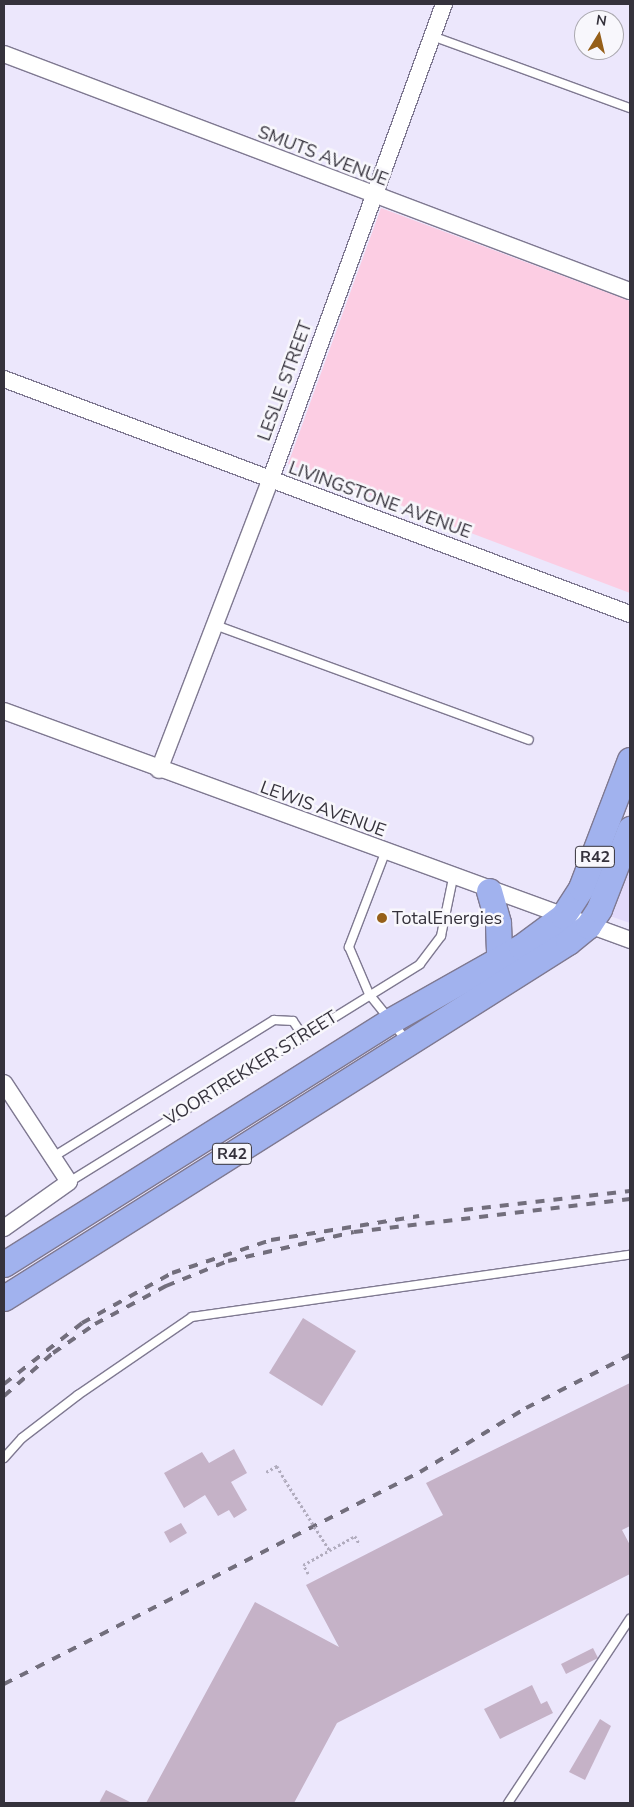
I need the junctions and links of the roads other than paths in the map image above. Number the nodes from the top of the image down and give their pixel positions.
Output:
1 (444, 4) edge
2 (432, 36) junction
3 (4, 54) edge
4 (630, 108) edge
5 (372, 196) junction
6 (630, 290) edge
7 (4, 378) edge
8 (270, 481) junction
9 (630, 614) edge
10 (215, 625) junction
11 (4, 711) edge
12 (528, 740) dead end
13 (630, 760) edge
14 (159, 770) junction
15 (630, 829) edge
16 (385, 853) junction
17 (453, 878) junction
18 (490, 891) junction
19 (563, 916) junction
20 (588, 926) junction
21 (630, 940) edge
22 (499, 960) junction
23 (370, 994) junction
24 (390, 1022) junction
25 (303, 1036) junction
26 (409, 1042) junction
27 (4, 1083) edge
28 (53, 1157) junction
29 (69, 1182) junction
30 (120, 1190) junction
31 (135, 1215) junction
32 (4, 1228) edge
33 (630, 1255) edge
34 (4, 1264) edge
35 (4, 1298) edge
36 (4, 1458) edge
37 (630, 1619) edge
38 (508, 1803) edge

1 - 2 street, LESLIE STREET
2 - 4 lane
2 - 5 street, LESLIE STREET
3 - 5 street, SMUTS AVENUE
5 - 6 street, SMUTS AVENUE
5 - 8 street, LESLIE STREET
7 - 8 street, LIVINGSTONE AVENUE
8 - 9 street, LIVINGSTONE AVENUE
8 - 10 street, LESLIE STREET
10 - 12 lane
10 - 14 street, LESLIE STREET
11 - 14 street, LEWIS AVENUE
13 - 19 main road, R42
14 - 16 street, LEWIS AVENUE
15 - 20 main road, R42
16 - 17 street, LEWIS AVENUE
16 - 23 lane
17 - 18 street, LEWIS AVENUE
17 - 23 lane, VOORTREKKER STREET
18 - 19 street, LEWIS AVENUE
18 - 22 main road
19 - 20 street, LEWIS AVENUE
19 - 22 main road, R42
20 - 21 street, LEWIS AVENUE
20 - 26 main road, R42
22 - 24 main road, R42
23 - 24 lane
23 - 25 lane, VOORTREKKER STREET
24 - 26 lane
24 - 30 main road, R42
25 - 28 lane
25 - 29 lane, VOORTREKKER STREET
26 - 31 main road, R42
27 - 28 street
28 - 29 street
29 - 32 street, VOORTREKKER STREET
30 - 31 main road
30 - 34 main road, R42
31 - 35 main road, R42
33 - 36 lane
37 - 38 lane

